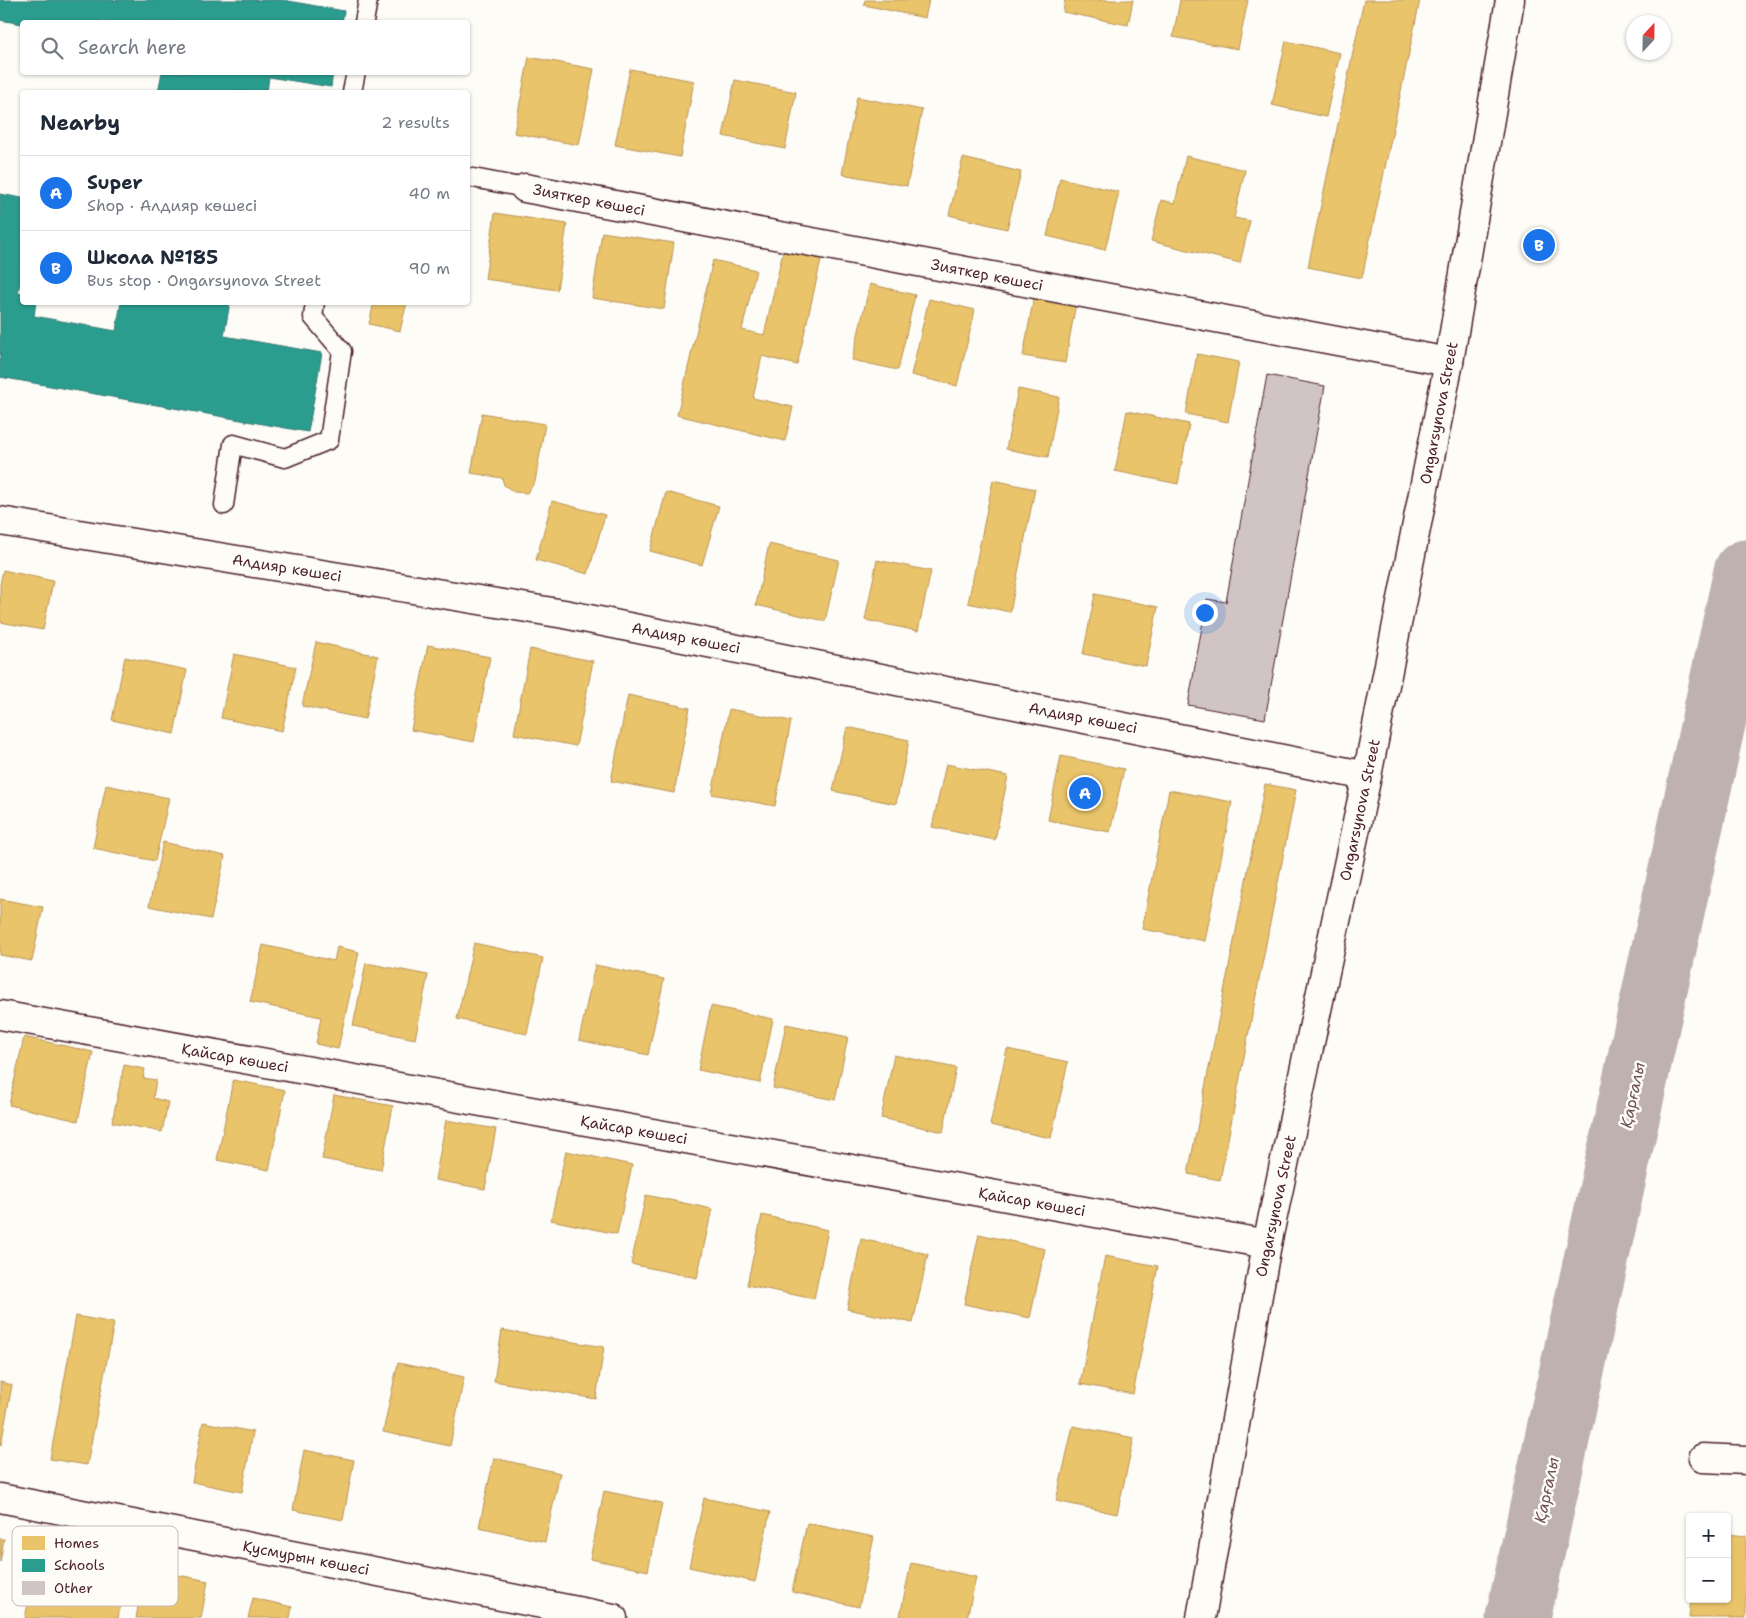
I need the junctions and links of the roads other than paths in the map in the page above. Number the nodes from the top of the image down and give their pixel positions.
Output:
1 (368, 0) edge
2 (1510, 0) edge
3 (364, 20) edge
4 (355, 75) edge
5 (352, 90) edge
6 (470, 177) edge
7 (525, 188) joint
8 (314, 305) edge
9 (1449, 362) junction
10 (224, 506) dead end
11 (0, 521) edge
12 (1368, 776) junction
13 (0, 1015) edge
14 (1267, 1244) junction
15 (1703, 1458) dead end
16 (1746, 1460) edge
17 (0, 1498) edge
18 (143, 1526) edge
19 (178, 1533) edge
20 (613, 1618) edge
21 (1201, 1618) edge

1 - 3 lane
2 - 9 street, Ongarsynova Street
4 - 5 lane
6 - 7 lane
7 - 9 street, Зияткер көшесі
8 - 10 lane
9 - 12 street, Ongarsynova Street
11 - 12 street, Алдияр көшесі
12 - 14 street, Ongarsynova Street
13 - 14 street, Қайсар көшесі
14 - 21 street, Ongarsynova Street
15 - 16 street
17 - 18 street, Қусмурын көшесі
19 - 20 street, Қусмурын көшесі

